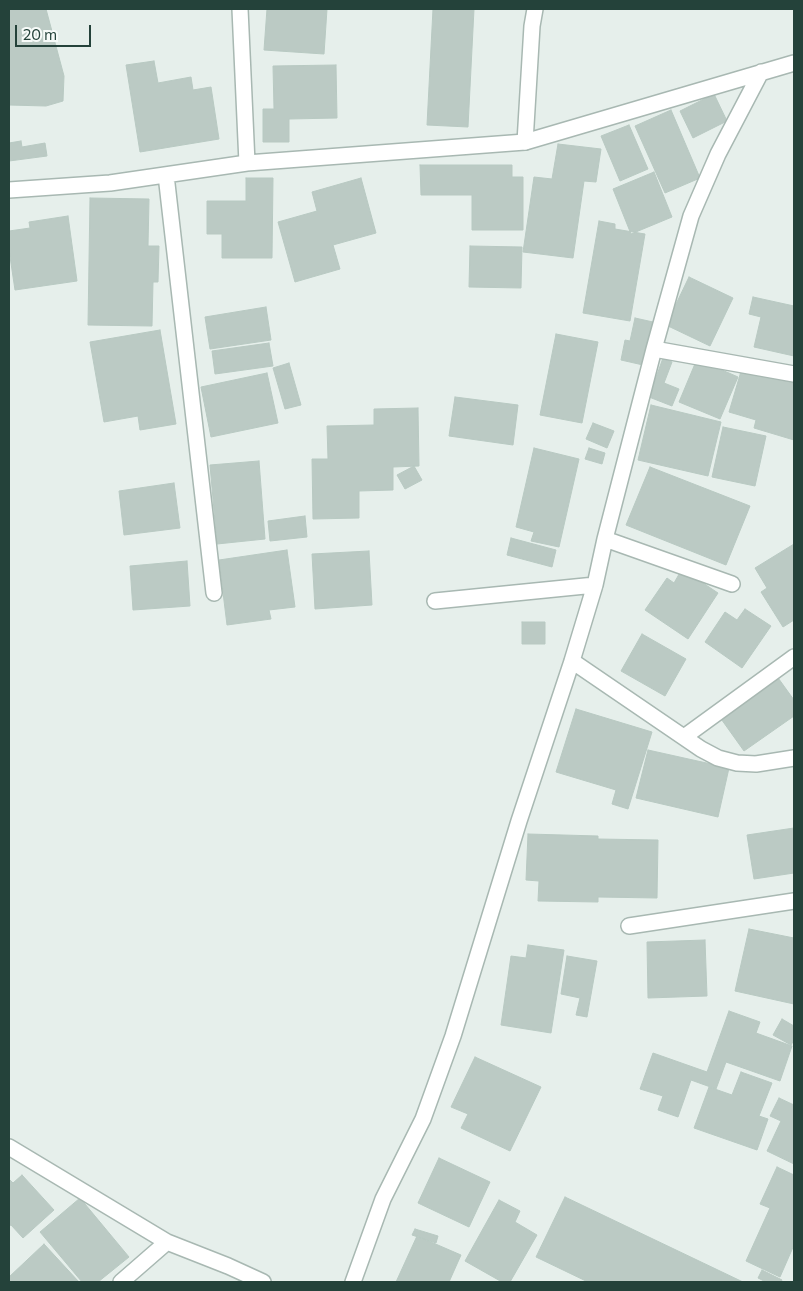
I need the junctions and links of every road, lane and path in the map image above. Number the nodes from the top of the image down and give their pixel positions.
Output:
1 (240, 9) edge
2 (535, 9) edge
3 (794, 63) edge
4 (761, 72) junction
5 (525, 142) junction
6 (247, 163) junction
7 (166, 176) junction
8 (9, 190) edge
9 (654, 350) junction
10 (794, 374) edge
11 (605, 539) junction
12 (732, 584) dead end
13 (595, 585) junction
14 (214, 593) dead end
15 (435, 601) dead end
16 (794, 657) edge
17 (572, 661) junction
18 (684, 737) junction
19 (794, 758) edge
20 (794, 901) edge
21 (629, 926) dead end
22 (9, 1147) edge
23 (167, 1242) junction
24 (121, 1282) edge
25 (263, 1282) edge
26 (353, 1282) edge

1 - 6 street
2 - 5 street
3 - 4 street
4 - 5 street
4 - 9 street
5 - 6 street
6 - 7 street
7 - 8 street
7 - 14 street
9 - 10 street
9 - 11 street
11 - 12 street
11 - 13 street
13 - 15 street
13 - 17 street
16 - 18 street
17 - 18 street
17 - 26 street
18 - 19 street
20 - 21 street
22 - 23 street
23 - 24 street
23 - 25 street

